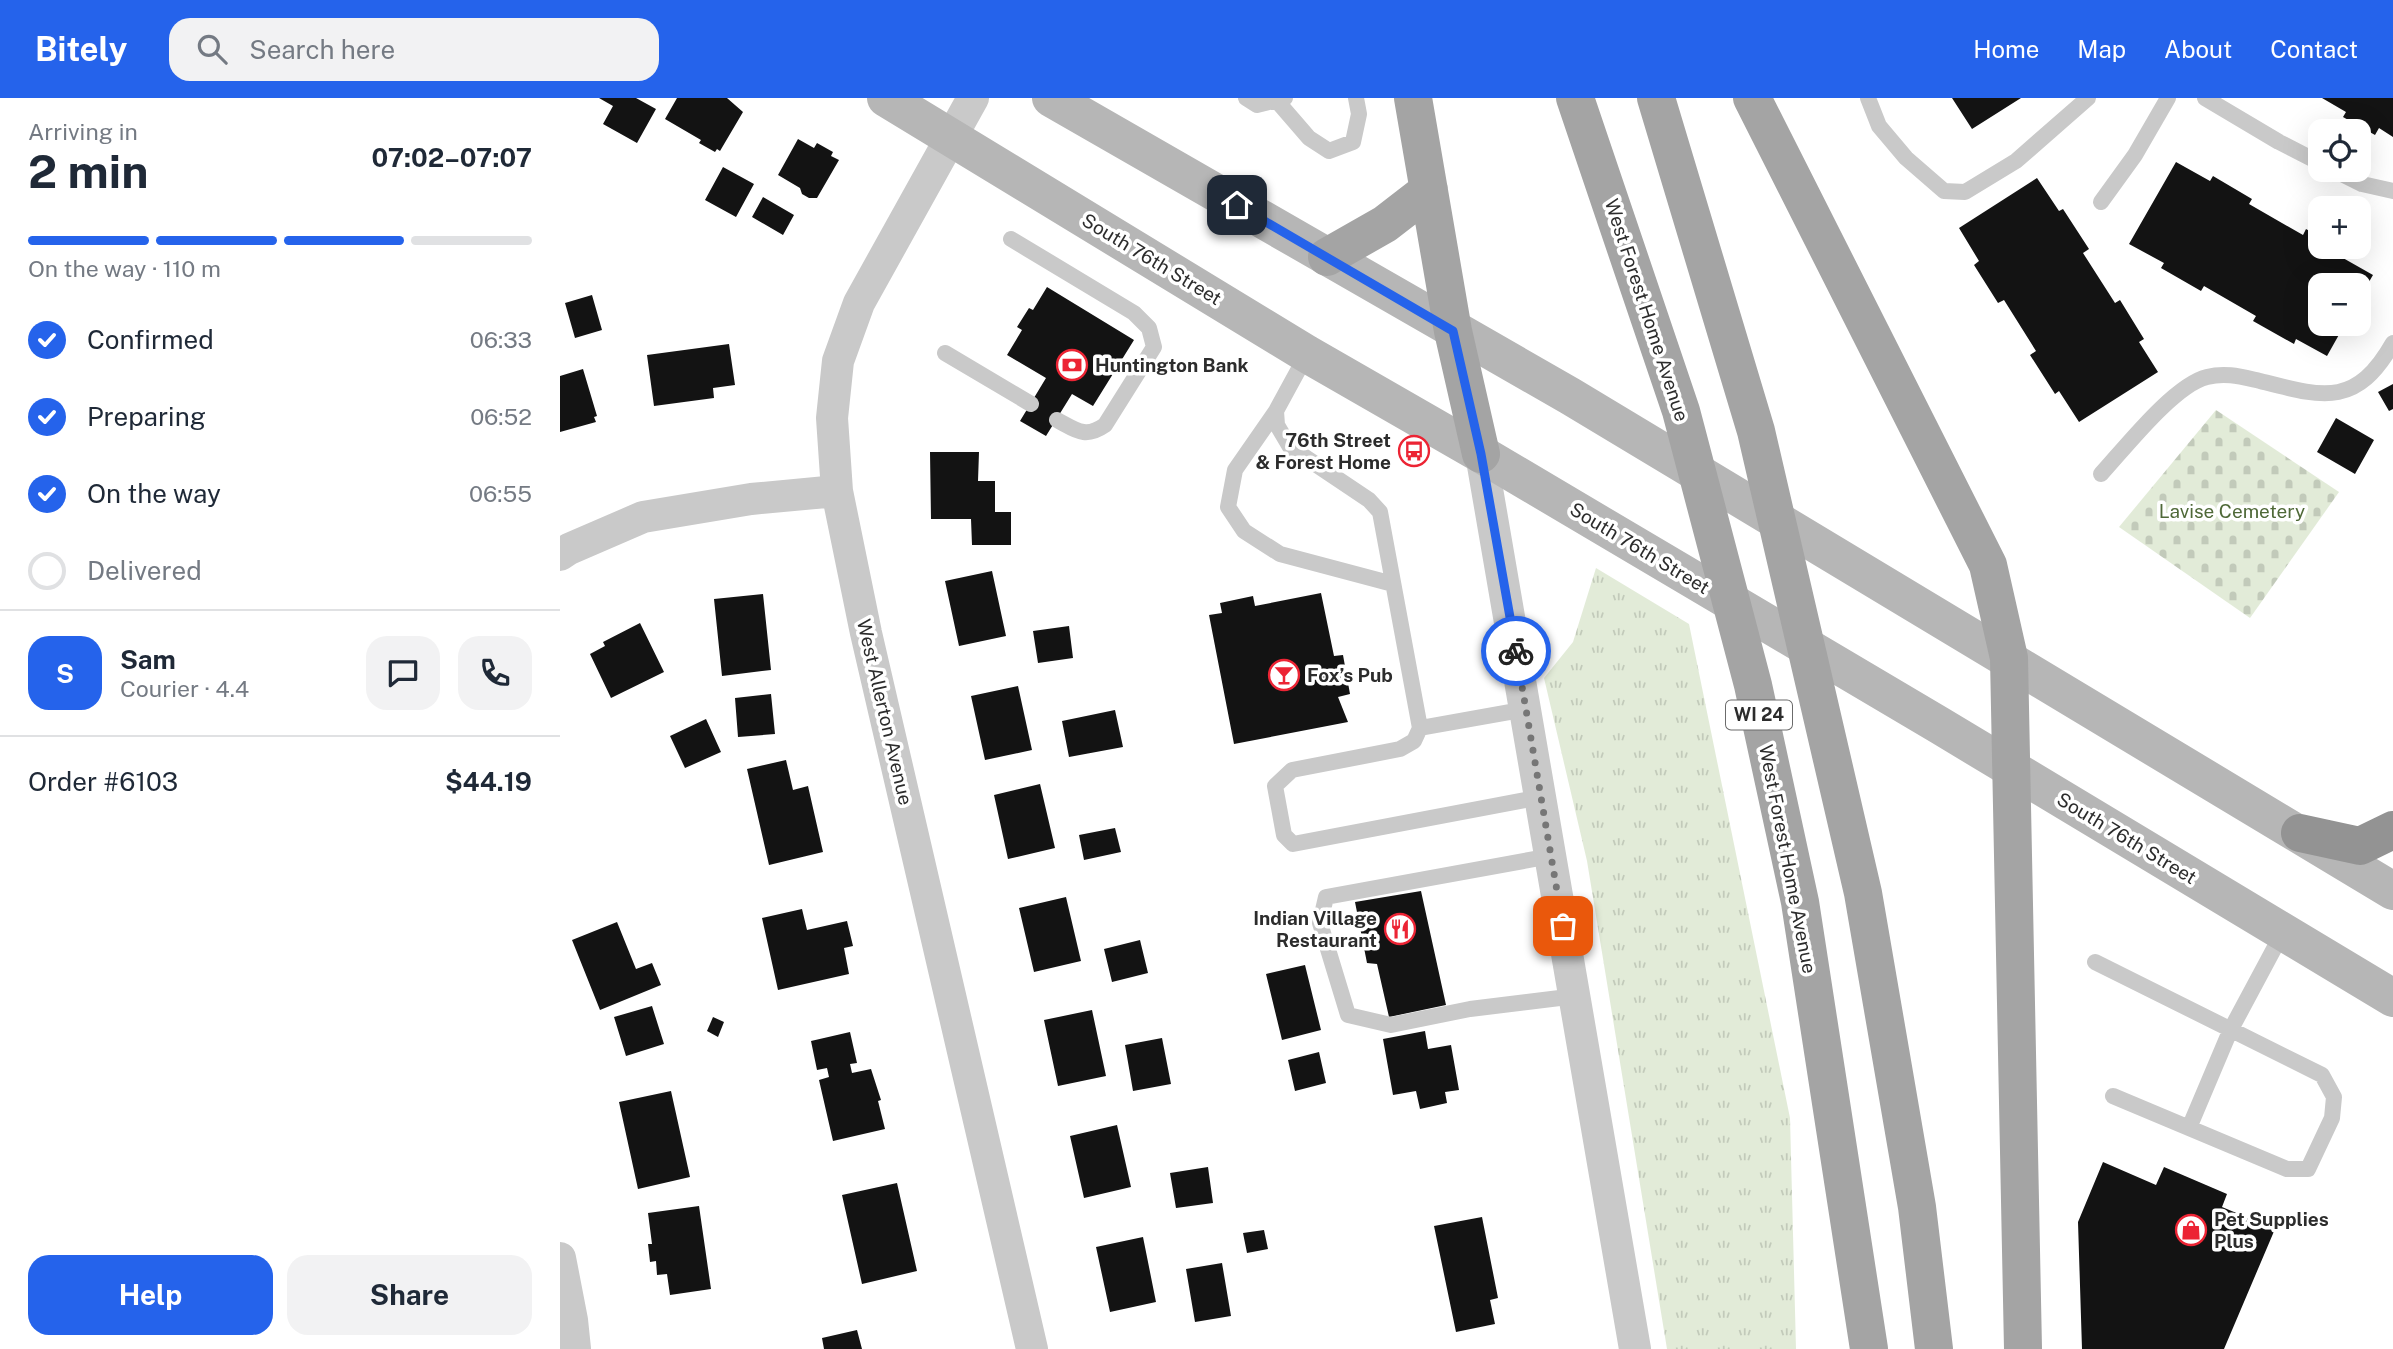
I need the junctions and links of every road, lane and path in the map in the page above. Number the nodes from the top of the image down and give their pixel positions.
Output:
1 (886, 98) edge
2 (973, 98) edge
3 (1051, 98) edge
4 (1246, 98) edge
5 (1356, 98) edge
6 (1413, 98) edge
7 (1575, 98) edge
8 (1656, 98) edge
9 (1752, 98) edge
10 (1868, 98) edge
11 (2088, 98) edge
12 (2168, 98) edge
13 (2205, 98) edge
14 (1281, 99) edge
15 (950, 137) junction
16 (2308, 157) edge
17 (2358, 182) edge
18 (1429, 190) junction
19 (2393, 191) edge
20 (2101, 202) dead end
21 (1011, 239) dead end
22 (1327, 257) junction
23 (1453, 331) junction
24 (2393, 343) edge
25 (945, 353) dead end
26 (1307, 354) junction
27 (1031, 404) dead end
28 (1276, 411) junction
29 (1057, 419) dead end
30 (1481, 454) junction
31 (2101, 474) dead end
32 (836, 491) junction
33 (560, 555) edge
34 (1393, 584) junction
35 (2009, 658) junction
36 (1526, 709) junction
37 (1420, 728) junction
38 (2010, 768) junction
39 (1541, 797) junction
40 (2393, 830) edge
41 (2300, 833) junction
42 (1551, 856) junction
43 (2393, 891) edge
44 (2283, 933) junction
45 (2095, 962) dead end
46 (1576, 996) junction
47 (2393, 998) edge
48 (2230, 1031) junction
49 (2113, 1096) dead end
50 (2189, 1128) junction
51 (560, 1258) edge
52 (575, 1349) edge
53 (1032, 1349) edge
54 (1635, 1349) edge
55 (1870, 1349) edge
56 (1934, 1349) edge
57 (2024, 1349) edge

1 - 15 main road, South 76th Street
2 - 15 street, West Allerton Avenue
3 - 22 main road
4 - 14 lane
5 - 14 lane
6 - 18 main road
7 - 55 main road, West Forest Home Avenue / WI 24
8 - 56 main road, WI 24
9 - 35 main road
10 - 11 lane
12 - 20 lane
13 - 16 lane
15 - 26 main road, South 76th Street
15 - 32 street, West Allerton Avenue
17 - 19 lane
18 - 22 main road
18 - 23 main road
21 - 29 lane
22 - 23 main road
23 - 30 main road
23 - 35 main road
24 - 31 lane
25 - 27 lane
26 - 28 lane
26 - 30 main road, South 76th Street
28 - 34 lane
28 - 34 lane
30 - 36 street
30 - 38 main road, South 76th Street
32 - 33 street
32 - 53 street, West Allerton Avenue
34 - 37 lane
35 - 38 main road
35 - 41 main road
36 - 37 lane
36 - 39 street
37 - 39 lane
38 - 44 main road, South 76th Street
38 - 57 main road
39 - 42 street
40 - 41 highway
41 - 43 main road
42 - 46 street
42 - 46 lane
44 - 47 main road, South 76th Street
44 - 48 lane
45 - 48 lane
46 - 54 street
48 - 50 lane
48 - 50 lane
49 - 50 lane
51 - 52 street

